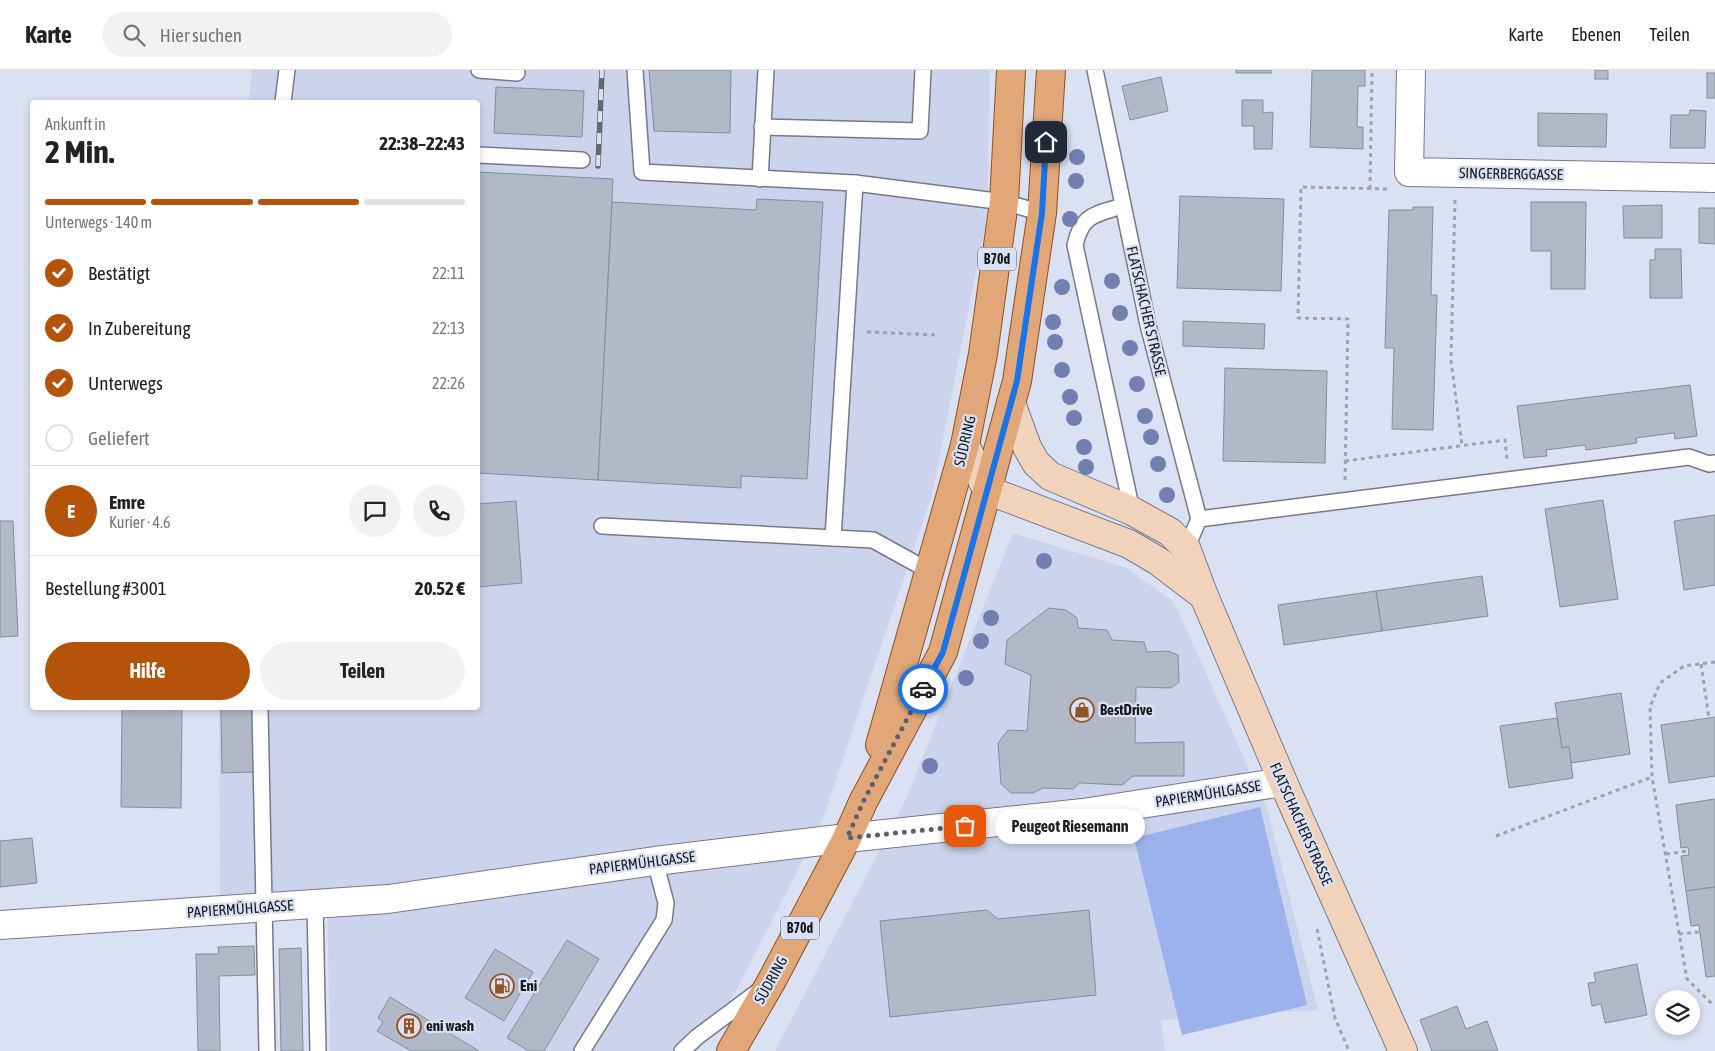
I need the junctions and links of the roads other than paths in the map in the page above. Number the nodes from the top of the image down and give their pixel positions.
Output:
1 (287, 70) edge
2 (479, 70) edge
3 (635, 70) edge
4 (766, 70) edge
5 (922, 70) edge
6 (1012, 70) edge
7 (1051, 70) edge
8 (1095, 70) edge
9 (1411, 70) edge
10 (517, 73) dead end
11 (283, 100) edge
12 (762, 127) junction
13 (480, 155) edge
14 (582, 160) dead end
15 (1715, 178) edge
16 (760, 179) junction
17 (855, 183) junction
18 (1004, 202) junction
19 (1122, 206) junction
20 (1042, 213) junction
21 (1010, 403) junction
22 (965, 445) junction
23 (1715, 463) edge
24 (987, 490) junction
25 (1132, 511) junction
26 (1199, 518) junction
27 (602, 526) dead end
28 (833, 538) junction
29 (1186, 548) junction
30 (930, 572) junction
31 (1176, 575) junction
32 (1204, 596) junction
33 (260, 710) edge
34 (1282, 782) junction
35 (863, 802) junction
36 (847, 838) junction
37 (655, 861) junction
38 (315, 904) junction
39 (265, 907) junction
40 (0, 925) edge
41 (771, 982) junction
42 (267, 1051) edge
43 (318, 1051) edge
44 (582, 1051) edge
45 (682, 1051) edge
46 (730, 1051) edge
47 (1402, 1051) edge

1 - 11 lane
2 - 10 lane
3 - 16 lane
4 - 12 lane
5 - 12 lane
6 - 18 main road, SÜDRING / B70d
7 - 20 main road, SÜDRING / B70d
8 - 19 lane, FLATSCHACHER STRASSE
9 - 15 street, SINGERBERGGASSE
12 - 16 lane
13 - 14 lane
16 - 17 lane
17 - 18 lane
17 - 28 lane
18 - 20 lane
18 - 22 main road, SÜDRING / B70d
19 - 25 lane
19 - 26 lane, FLATSCHACHER STRASSE
20 - 21 main road, SÜDRING / B70d
21 - 24 main road, SÜDRING / B70d
21 - 25 street, FLATSCHACHER STRASSE
22 - 24 street
22 - 30 main road, SÜDRING / B70d
23 - 26 lane
24 - 31 street
24 - 35 main road, SÜDRING / B70d
25 - 29 street, FLATSCHACHER STRASSE
26 - 29 lane
27 - 28 lane
28 - 30 lane
29 - 31 lane
29 - 32 street, FLATSCHACHER STRASSE
30 - 35 main road, SÜDRING / B70d
31 - 32 street
32 - 34 street, FLATSCHACHER STRASSE
33 - 39 lane
34 - 36 street, PAPIERMÜHLGASSE
34 - 47 street, FLATSCHACHER STRASSE
35 - 36 main road, SÜDRING / B70d
36 - 37 street, PAPIERMÜHLGASSE
36 - 41 main road, SÜDRING / B70d
37 - 38 street, PAPIERMÜHLGASSE
37 - 44 lane
38 - 39 street, PAPIERMÜHLGASSE
38 - 43 lane
39 - 40 street, PAPIERMÜHLGASSE
39 - 42 lane
41 - 45 lane
41 - 46 main road, SÜDRING / B70d

